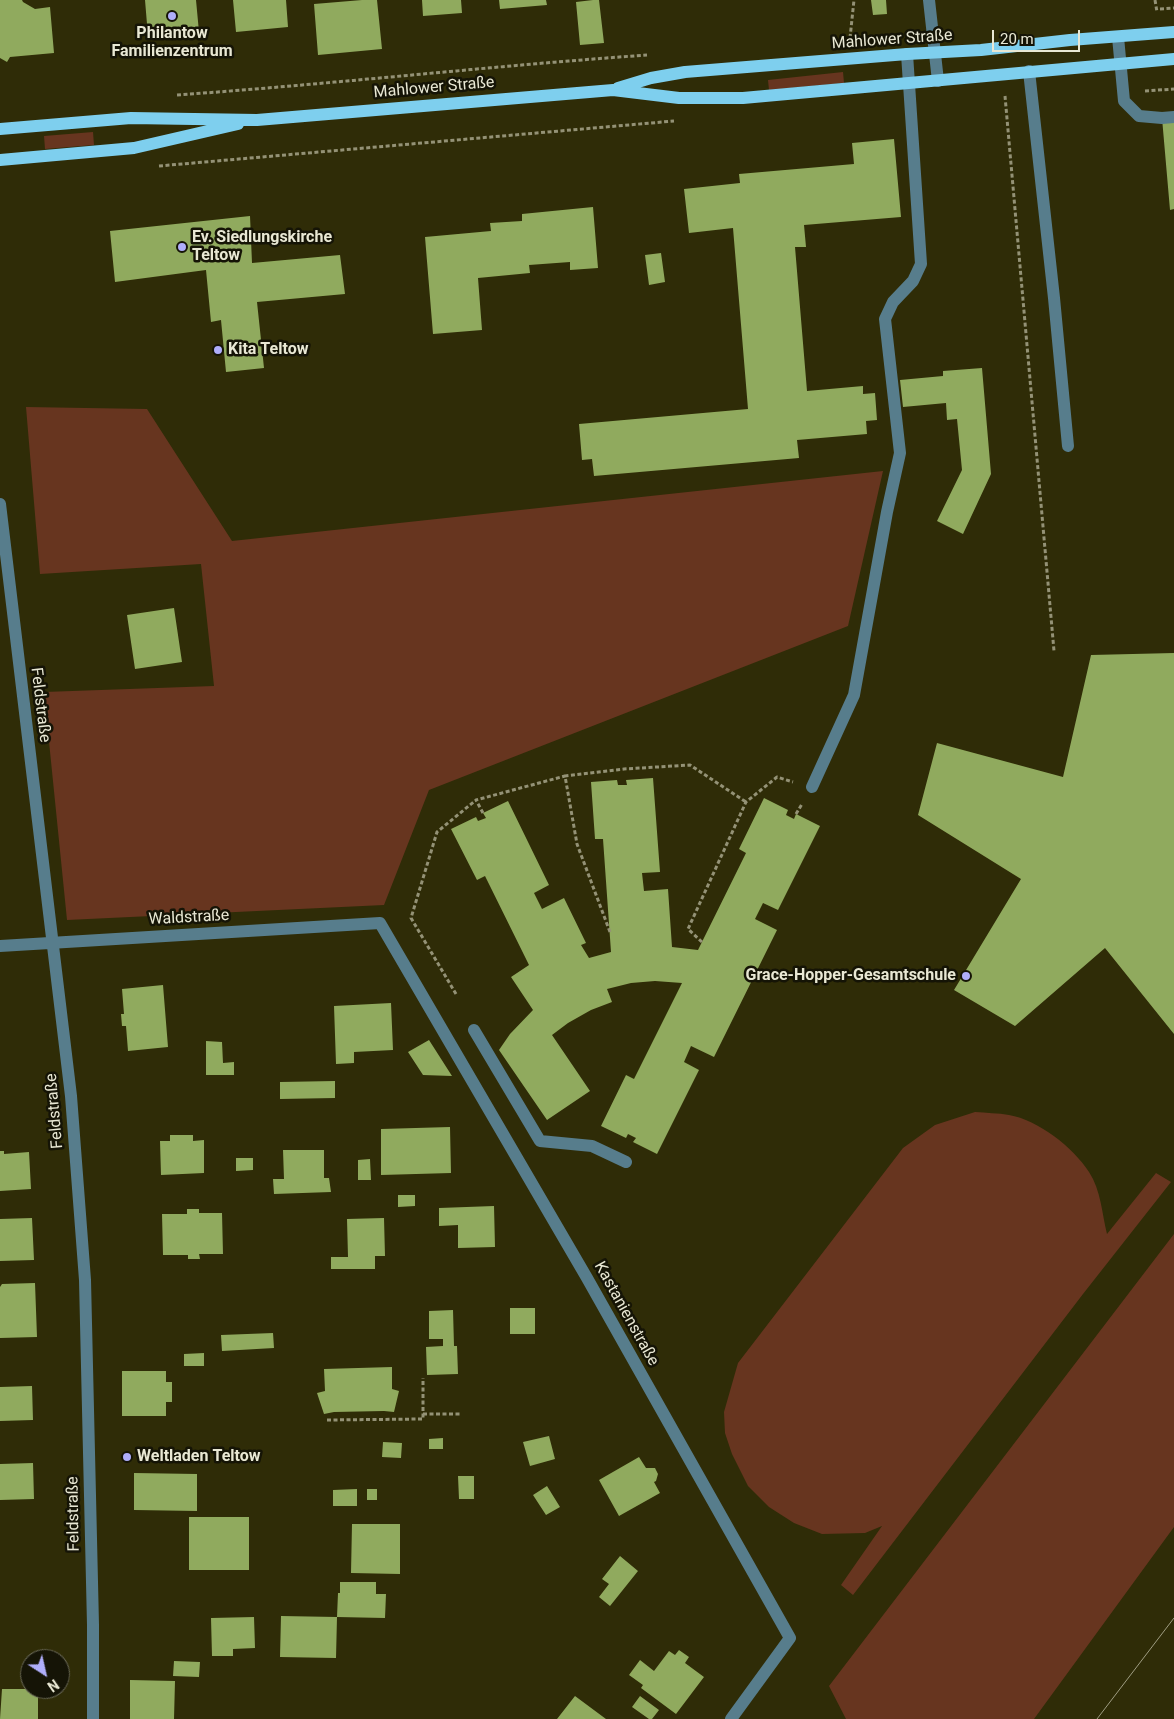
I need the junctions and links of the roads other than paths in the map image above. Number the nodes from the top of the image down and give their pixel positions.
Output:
1 (929, 0) edge
2 (1174, 32) edge
3 (1118, 37) junction
4 (934, 53) junction
5 (907, 54) junction
6 (1174, 59) edge
7 (1120, 63) junction
8 (1029, 71) junction
9 (938, 81) junction
10 (908, 83) junction
11 (613, 90) junction
12 (1174, 118) edge
13 (257, 120) junction
14 (0, 129) edge
15 (0, 160) edge
16 (1068, 446) dead end
17 (0, 504) edge
18 (812, 787) road end
19 (380, 923) joint
20 (53, 942) junction
21 (0, 946) edge
22 (474, 1030) dead end
23 (626, 1162) dead end
24 (92, 1719) edge
25 (731, 1719) edge

1 - 4 street
2 - 3 main road, Mahlower Straße
3 - 4 main road, Mahlower Straße
3 - 7 street
4 - 5 main road, Mahlower Straße
4 - 9 street
5 - 10 street
5 - 11 main road, Mahlower Straße
6 - 7 main road, Mahlower Straße
7 - 8 main road, Mahlower Straße
7 - 12 street
8 - 9 main road, Mahlower Straße
8 - 16 street
9 - 10 main road, Mahlower Straße
10 - 11 main road, Mahlower Straße
10 - 18 street
11 - 13 main road, Mahlower Straße
13 - 14 main road, Mahlower Straße
13 - 15 main road, Mahlower Straße
17 - 20 street, Feldstraße
19 - 20 street, Waldstraße
19 - 25 street, Kastanienstraße
20 - 21 street, Waldstraße
20 - 24 street, Feldstraße
22 - 23 street

